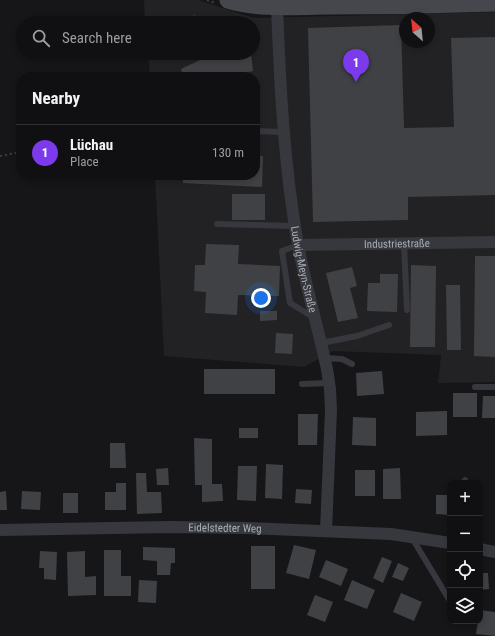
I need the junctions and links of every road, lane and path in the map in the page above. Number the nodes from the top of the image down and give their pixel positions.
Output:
1 (228, 0) edge
2 (432, 3) edge
3 (495, 3) edge
4 (277, 6) junction
5 (260, 131) edge
6 (284, 132) junction
7 (16, 153) edge
8 (0, 156) edge
9 (217, 224) dead end
10 (296, 226) junction
11 (495, 242) edge
12 (404, 243) junction
13 (298, 245) junction
14 (407, 310) dead end
15 (315, 317) junction
16 (389, 325) dead end
17 (321, 343) junction
18 (325, 358) junction
19 (352, 364) dead end
20 (330, 383) junction
21 (302, 384) dead end
22 (474, 387) dead end
23 (495, 388) edge
24 (0, 530) edge
25 (326, 531) junction
26 (412, 536) junction
27 (447, 542) edge
28 (483, 550) edge
29 (495, 552) edge
30 (447, 596) edge

1 - 4 street
2 - 3 street
2 - 4 street
4 - 6 street, Ludwig-Meyn-Straße
5 - 6 lane
6 - 10 street, Ludwig-Meyn-Straße
7 - 8 path
9 - 10 lane
10 - 13 street, Ludwig-Meyn-Straße
11 - 12 street, Industriestraße
12 - 13 street, Industriestraße
12 - 14 lane
13 - 15 street, Ludwig-Meyn-Straße
13 - 15 lane
15 - 17 street, Ludwig-Meyn-Straße
16 - 17 lane
17 - 18 street, Ludwig-Meyn-Straße
18 - 19 lane
18 - 20 street, Ludwig-Meyn-Straße
20 - 21 lane
20 - 25 street, Ludwig-Meyn-Straße
22 - 23 lane
24 - 25 street, Eidelstedter Weg
25 - 26 street, Eidelstedter Weg
26 - 27 street, Eidelstedter Weg
26 - 30 lane
28 - 29 street

